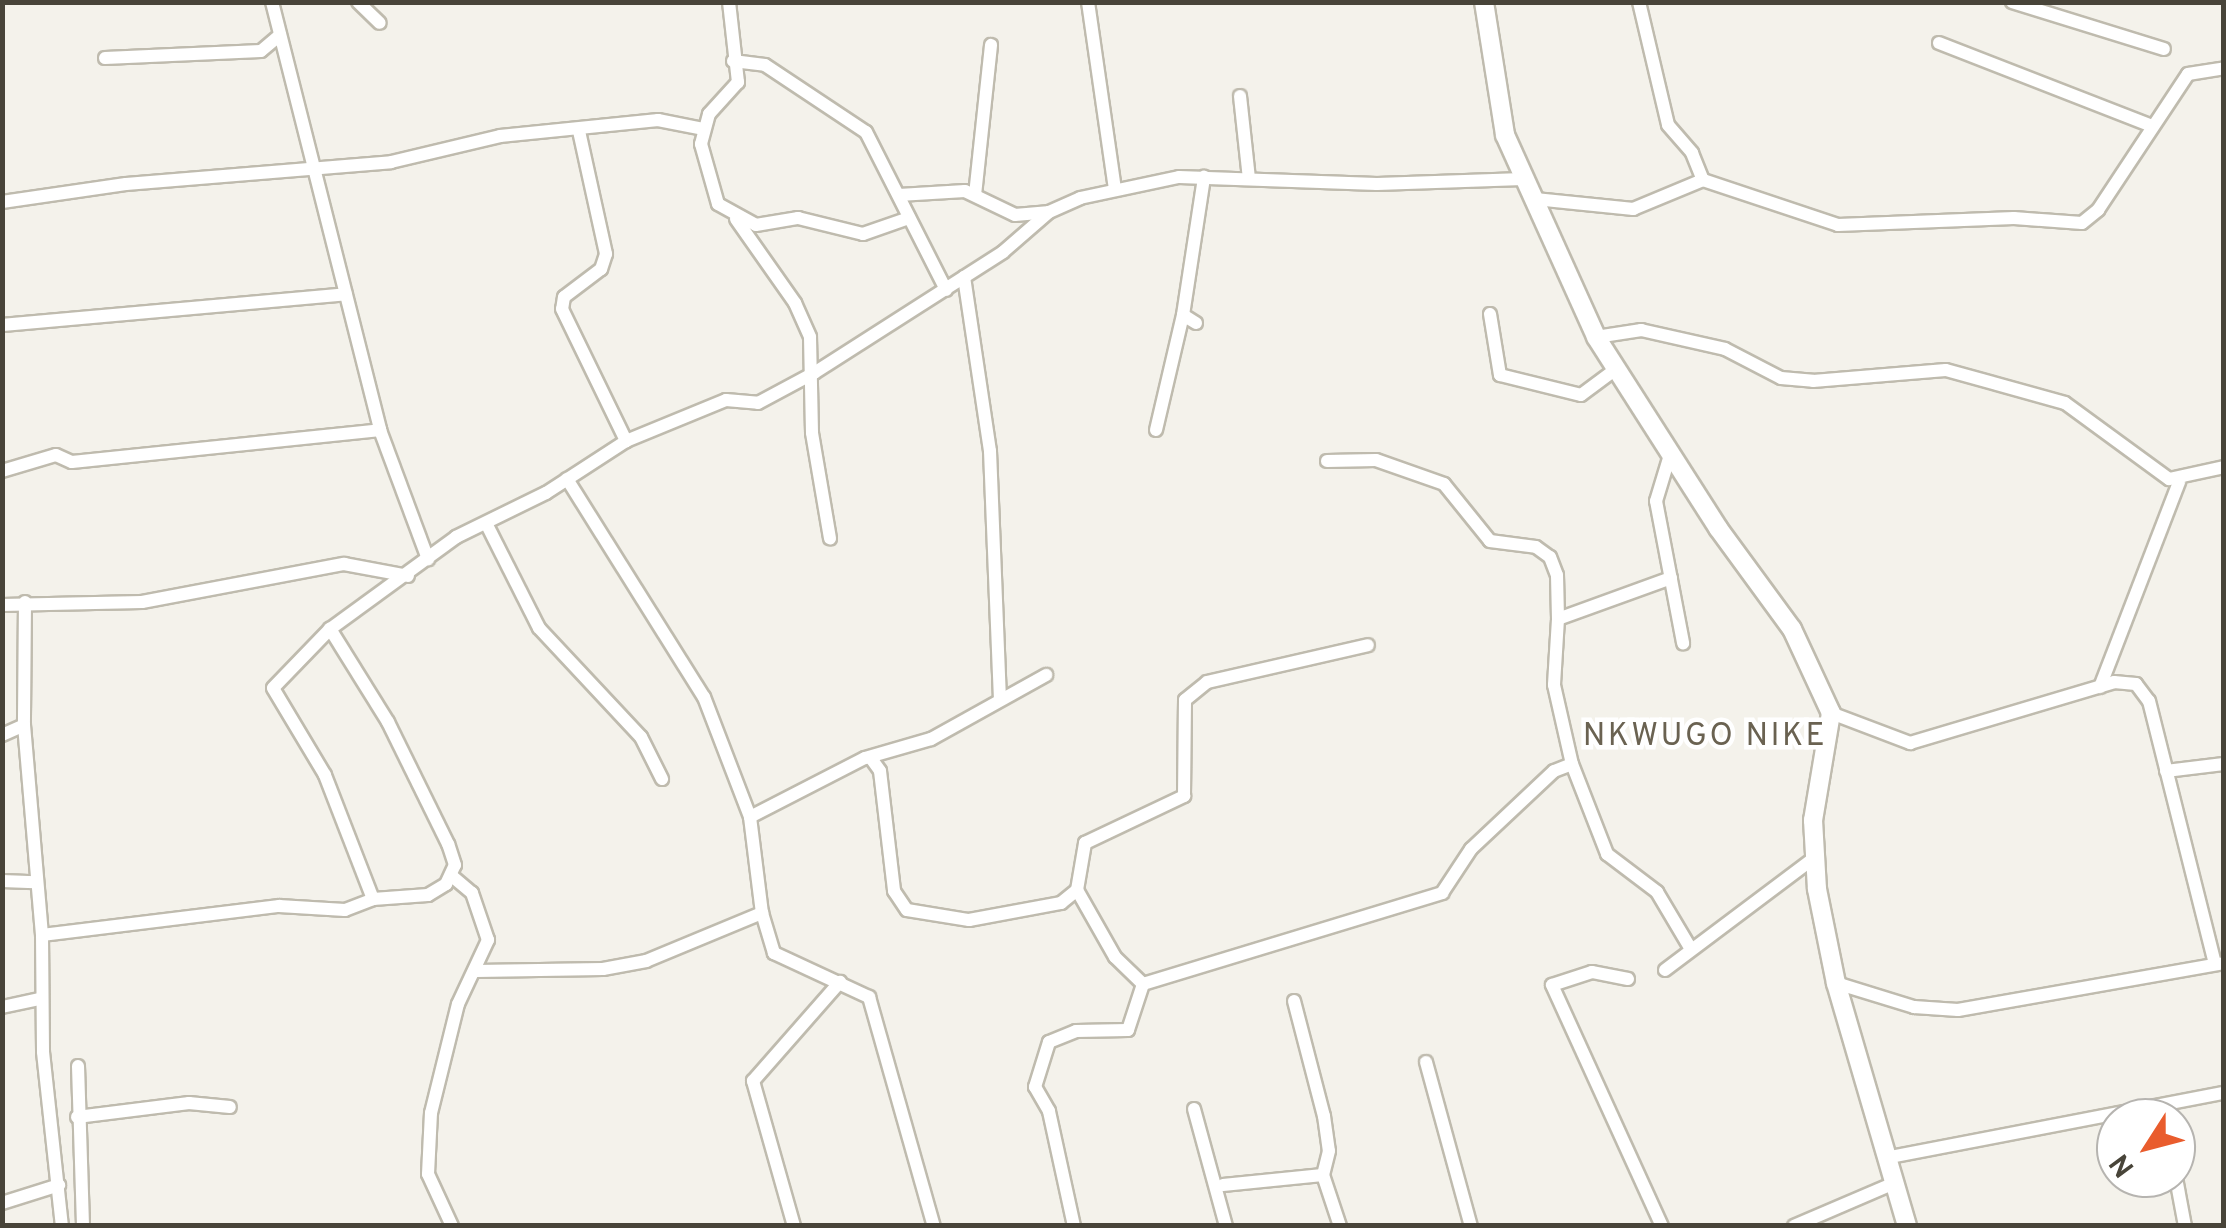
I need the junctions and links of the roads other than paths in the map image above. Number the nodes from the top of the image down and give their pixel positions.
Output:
1 (272, 2) edge
2 (358, 2) edge
3 (729, 2) edge
4 (1088, 2) edge
5 (1484, 2) edge
6 (1638, 2) edge
7 (2012, 2) edge
8 (380, 24) dead end
9 (280, 35) junction
10 (1940, 43) dead end
11 (990, 45) dead end
12 (2164, 49) dead end
13 (105, 58) dead end
14 (733, 60) junction
15 (2224, 68) edge
16 (1240, 96) dead end
17 (2152, 126) junction
18 (704, 129) junction
19 (579, 130) junction
20 (309, 166) junction
21 (1204, 177) junction
22 (1249, 179) junction
23 (1523, 179) junction
24 (1703, 180) junction
25 (1115, 190) junction
26 (900, 195) junction
27 (976, 195) junction
28 (1535, 199) junction
29 (2, 202) edge
30 (1049, 212) junction
31 (909, 218) junction
32 (736, 219) junction
33 (964, 278) junction
34 (946, 290) junction
35 (346, 294) junction
36 (1490, 314) dead end
37 (1183, 315) junction
38 (1196, 323) dead end
39 (2, 325) edge
40 (1596, 337) junction
41 (1616, 369) junction
42 (814, 373) junction
43 (380, 430) junction
44 (1156, 430) dead end
45 (626, 441) junction
46 (1670, 455) junction
47 (1328, 461) dead end
48 (2224, 467) edge
49 (2, 471) edge
50 (567, 479) junction
51 (2179, 482) junction
52 (487, 525) junction
53 (830, 538) dead end
54 (428, 558) junction
55 (408, 576) junction
56 (1671, 578) junction
57 (25, 602) junction
58 (2, 605) edge
59 (1558, 619) junction
60 (330, 630) junction
61 (1683, 643) dead end
62 (1368, 645) dead end
63 (1046, 675) dead end
64 (2100, 686) junction
65 (1000, 700) junction
66 (1831, 713) junction
67 (24, 725) junction
68 (2, 735) edge
69 (870, 757) junction
70 (1572, 764) junction
71 (2224, 764) edge
72 (2166, 771) junction
73 (662, 780) dead end
74 (750, 817) junction
75 (1814, 858) junction
76 (453, 877) junction
77 (2, 881) edge
78 (35, 882) junction
79 (1077, 890) junction
80 (373, 899) junction
81 (762, 913) junction
82 (42, 935) junction
83 (1689, 946) junction
84 (2219, 962) edge
85 (1666, 970) dead end
86 (476, 971) junction
87 (1628, 979) dead end
88 (840, 982) junction
89 (1836, 983) junction
90 (1144, 984) junction
91 (41, 999) junction
92 (1294, 1001) dead end
93 (2, 1006) edge
94 (1426, 1062) dead end
95 (78, 1066) dead end
96 (2224, 1093) edge
97 (2196, 1102) edge
98 (230, 1107) dead end
99 (1194, 1109) dead end
100 (76, 1117) junction
101 (2096, 1123) edge
102 (1885, 1158) junction
103 (1322, 1175) junction
104 (1892, 1184) junction
105 (59, 1185) junction
106 (1223, 1185) dead end
107 (2180, 1198) edge
108 (2, 1203) edge
109 (62, 1226) edge
110 (82, 1226) edge
111 (452, 1226) edge
112 (794, 1226) edge
113 (934, 1226) edge
114 (1074, 1226) edge
115 (1226, 1226) edge
116 (1340, 1226) edge
117 (1471, 1226) edge
118 (1662, 1226) edge
119 (1794, 1226) edge
120 (1907, 1226) edge
121 (2185, 1226) edge

1 - 9 street
2 - 8 street
3 - 14 street
4 - 25 street
5 - 23 street
6 - 24 street
7 - 12 street
9 - 13 street
9 - 20 street
10 - 17 street
11 - 27 street
14 - 18 street
14 - 26 street
15 - 17 street
16 - 22 street
17 - 24 street
18 - 19 street
18 - 32 street
19 - 20 street
19 - 45 street
20 - 29 street
20 - 35 street
21 - 22 street
21 - 25 street
21 - 37 street
22 - 23 street
23 - 28 street
24 - 28 street
25 - 30 street
26 - 27 street
26 - 31 street
27 - 30 street
28 - 40 street
30 - 33 street
31 - 32 street
31 - 34 street
32 - 42 street
33 - 34 street
33 - 65 street
34 - 42 street
35 - 39 street
35 - 43 street
36 - 41 street
37 - 38 street
37 - 44 street
40 - 41 street
40 - 51 street
41 - 46 street
42 - 45 street
42 - 53 street
43 - 49 street
43 - 54 street
45 - 50 street
46 - 56 street
46 - 66 street
47 - 59 street
48 - 51 street
50 - 52 street
50 - 74 street
51 - 64 street
52 - 54 street
52 - 73 street
54 - 55 street
55 - 57 street
55 - 60 street
56 - 59 street
56 - 61 street
57 - 58 street
57 - 67 street
59 - 70 street
60 - 76 street
60 - 80 street
62 - 79 street
63 - 65 street
64 - 66 street
64 - 72 street
65 - 69 street
66 - 75 street
67 - 68 street
67 - 78 street
69 - 74 street
69 - 79 street
70 - 83 street
70 - 90 street
71 - 72 street
72 - 84 street
74 - 81 street
75 - 83 street
75 - 89 street
76 - 80 street
76 - 86 street
77 - 78 street
78 - 82 street
79 - 90 street
80 - 82 street
81 - 86 street
81 - 88 street
82 - 91 street
83 - 85 street
84 - 89 street
86 - 111 street
87 - 118 street
88 - 112 street
88 - 113 street
89 - 102 street
90 - 114 street
91 - 93 street
91 - 105 street
92 - 103 street
94 - 117 street
95 - 100 street
96 - 97 street
98 - 100 street
99 - 115 street
100 - 110 street
101 - 102 street
102 - 104 street
103 - 106 street
103 - 116 street
104 - 119 street
104 - 120 street
105 - 108 street
105 - 109 street
107 - 121 street

